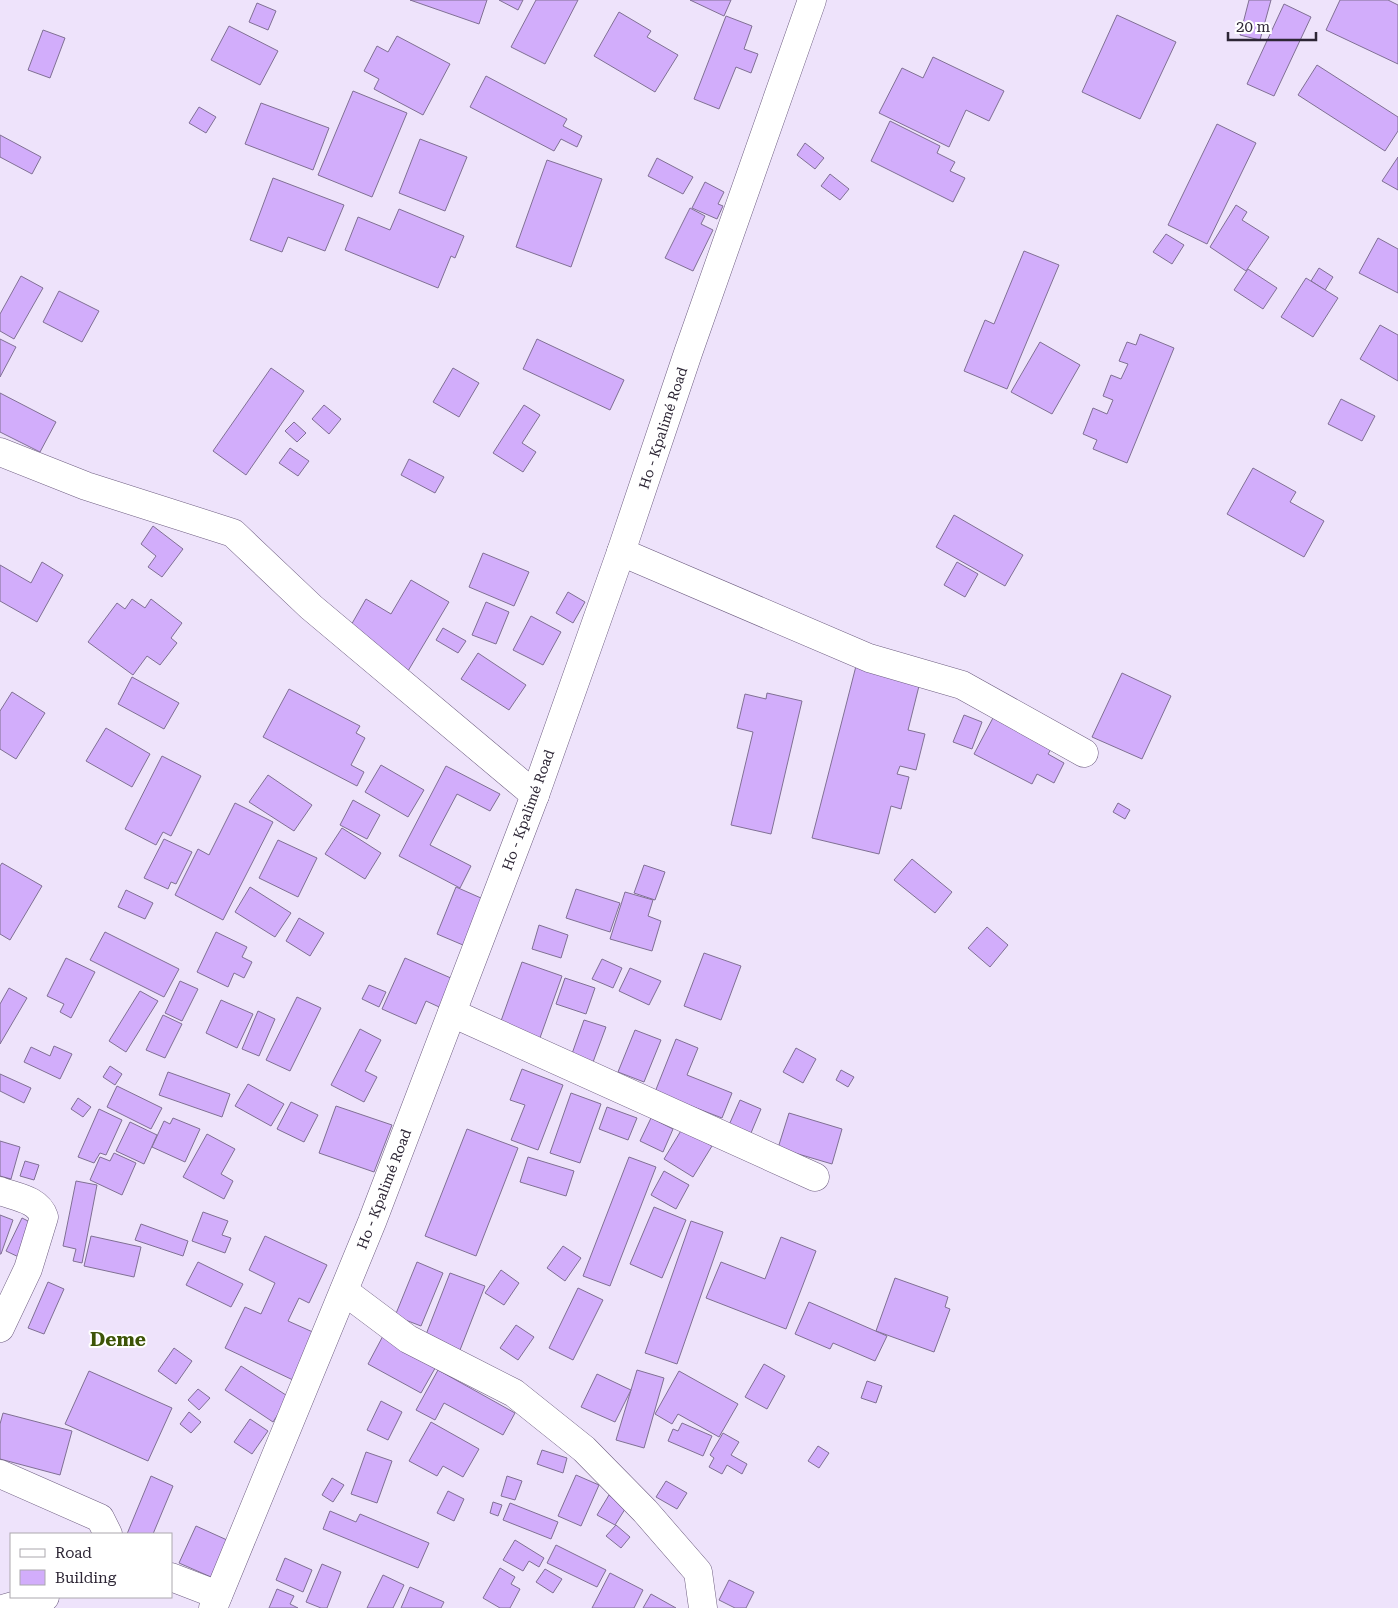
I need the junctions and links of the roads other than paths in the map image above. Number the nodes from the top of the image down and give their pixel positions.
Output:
1 (812, 0) edge
2 (0, 452) edge
3 (621, 552) junction
4 (1084, 753) dead end
5 (535, 795) junction
6 (452, 1013) junction
7 (815, 1177) dead end
8 (0, 1191) edge
9 (344, 1291) junction
10 (0, 1328) edge
11 (0, 1474) edge
12 (108, 1533) edge
13 (172, 1578) edge
14 (41, 1598) edge
15 (216, 1601) edge
16 (6, 1608) edge
17 (703, 1608) edge

1 - 3 street, Ho - Kpalimé Road
2 - 5 street
3 - 4 street
3 - 5 street, Ho - Kpalimé Road
5 - 6 street, Ho - Kpalimé Road
6 - 7 street
6 - 9 street, Ho - Kpalimé Road
8 - 10 street
9 - 15 street, Ho - Kpalimé Road
9 - 17 street
11 - 12 street
13 - 15 street
14 - 16 street

